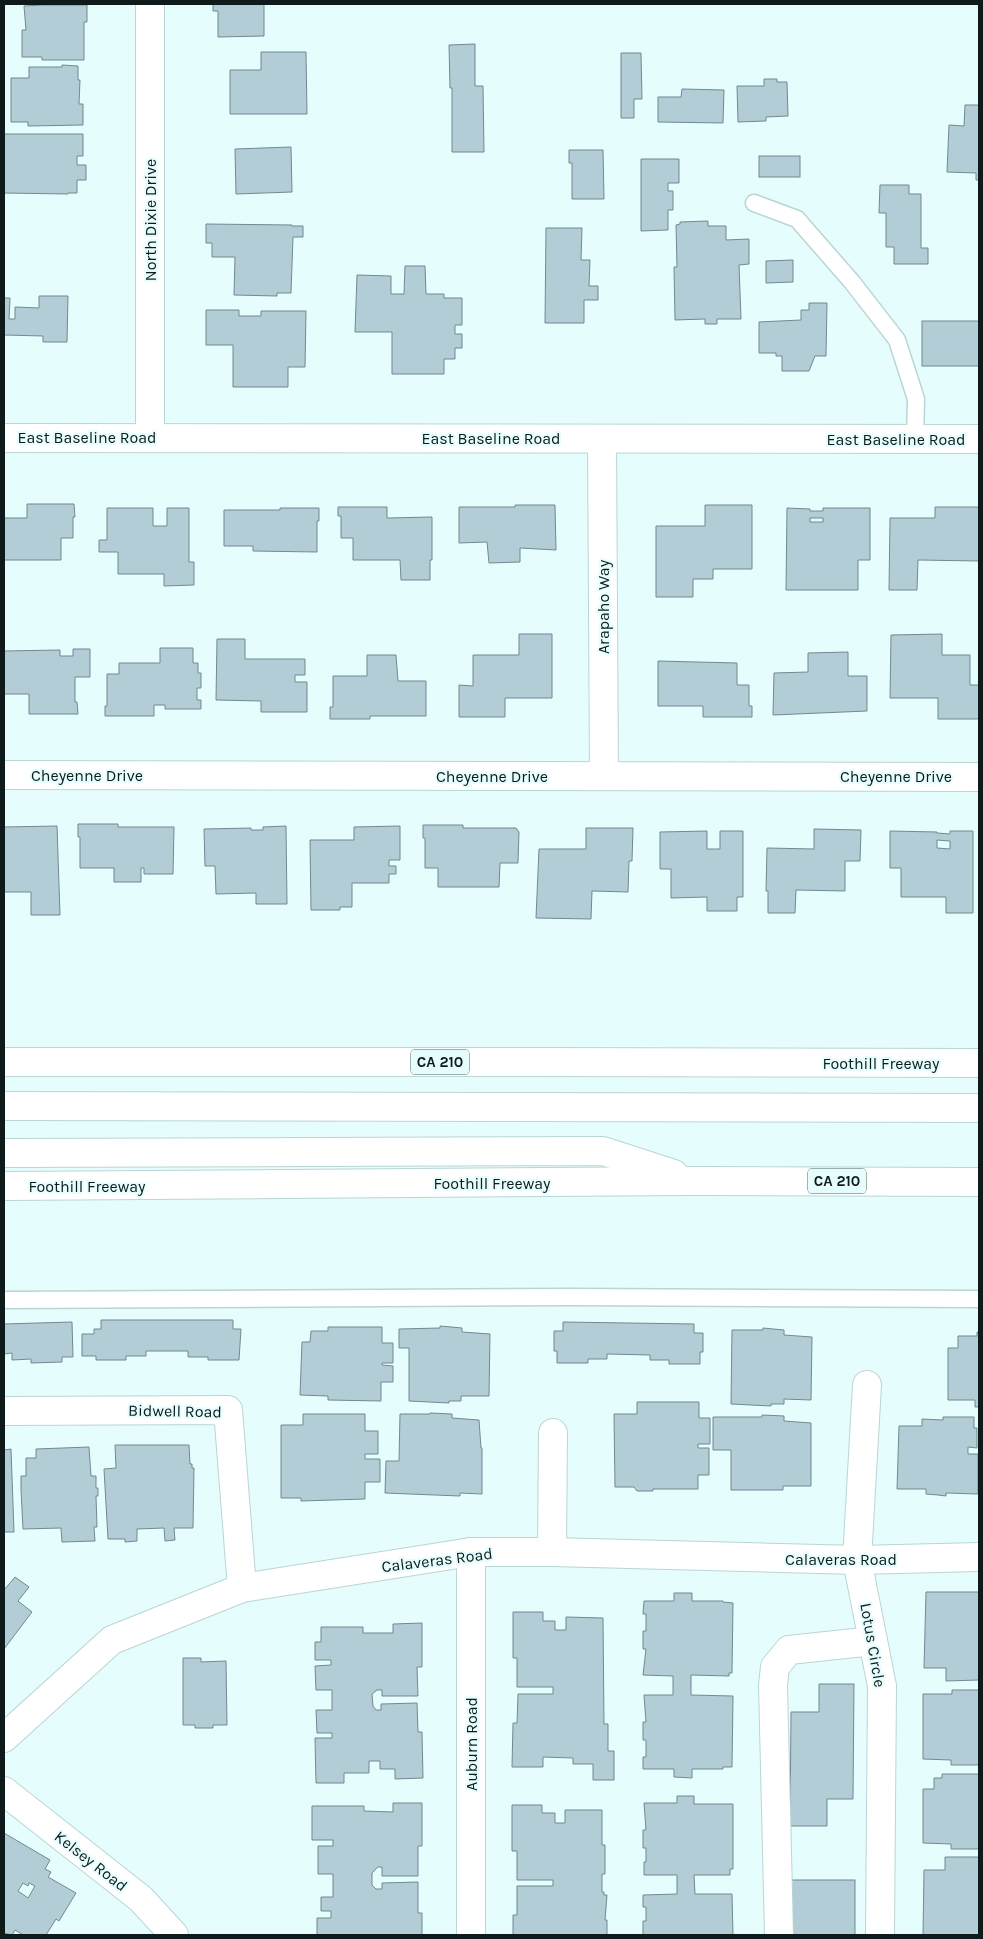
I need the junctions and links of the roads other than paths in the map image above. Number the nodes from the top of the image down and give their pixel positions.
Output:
1 (150, 4) edge
2 (754, 203) dead end
3 (150, 437) junction
4 (4, 438) edge
5 (602, 439) junction
6 (915, 439) junction
7 (979, 439) edge
8 (4, 775) edge
9 (604, 776) junction
10 (979, 777) edge
11 (4, 1062) edge
12 (979, 1064) edge
13 (4, 1106) edge
14 (979, 1108) edge
15 (4, 1154) edge
16 (694, 1181) junction
17 (979, 1182) edge
18 (4, 1186) edge
19 (979, 1299) edge
20 (4, 1300) edge
21 (868, 1386) dead end
22 (4, 1411) edge
23 (553, 1433) dead end
24 (471, 1552) junction
25 (552, 1552) junction
26 (979, 1557) edge
27 (857, 1560) junction
28 (242, 1588) junction
29 (873, 1641) junction
30 (4, 1738) edge
31 (4, 1791) edge
32 (174, 1935) edge
33 (471, 1935) edge
34 (779, 1935) edge
35 (880, 1935) edge

1 - 3 main road, North Dixie Drive
2 - 6 lane
3 - 4 main road, East Baseline Road
3 - 5 main road, East Baseline Road
5 - 6 main road, East Baseline Road
5 - 9 main road, Arapaho Way
6 - 7 main road, East Baseline Road
8 - 9 main road, Cheyenne Drive
9 - 10 main road, Cheyenne Drive
11 - 12 main road, Foothill Freeway / CA 210
13 - 14 main road
15 - 16 main road
16 - 17 main road, Foothill Freeway / CA 210
16 - 18 main road, Foothill Freeway / CA 210
19 - 20 lane
21 - 27 main road, Lotus Circle
22 - 28 main road, Bidwell Road
23 - 25 main road
24 - 25 main road, Calaveras Road
24 - 28 main road, Calaveras Road
24 - 33 main road, Auburn Road
25 - 27 main road, Calaveras Road
26 - 27 main road, Calaveras Road
27 - 29 main road, Lotus Circle
28 - 30 main road, Calaveras Road
29 - 34 main road
29 - 35 main road, Lotus Circle
31 - 32 main road, Kelsey Road

